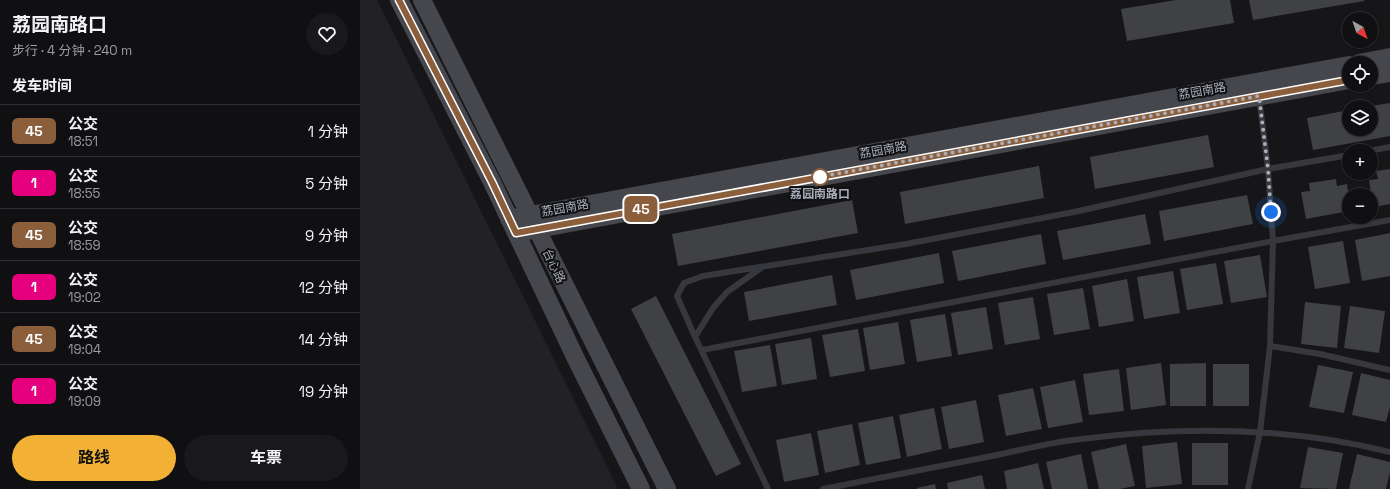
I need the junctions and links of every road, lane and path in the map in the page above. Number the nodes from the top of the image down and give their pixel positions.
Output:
1 (399, 0) edge
2 (422, 0) edge
3 (1390, 58) edge
4 (1378, 60) edge
5 (1342, 67) edge
6 (1390, 73) edge
7 (1378, 75) edge
8 (1342, 81) edge
9 (1258, 89) junction
10 (1390, 147) edge
11 (1378, 149) edge
12 (1342, 155) edge
13 (1268, 169) junction
14 (1390, 220) edge
15 (532, 222) junction
16 (512, 226) junction
17 (1273, 241) junction
18 (762, 267) junction
19 (695, 337) junction
20 (1270, 346) junction
21 (702, 350) junction
22 (1390, 370) edge
23 (1260, 432) junction
24 (1390, 452) edge
25 (641, 489) edge
26 (666, 489) edge
27 (768, 489) edge
28 (823, 489) edge
29 (1248, 489) edge

1 - 16 main road, 台心路
2 - 15 main road, 台心路
3 - 4 main road
5 - 9 main road
6 - 7 main road
8 - 9 main road
9 - 13 lane
9 - 15 main road, 荔园南路
10 - 11 lane
12 - 13 lane
13 - 17 lane
13 - 18 lane
14 - 17 lane
15 - 16 main road, 荔园南路
15 - 26 main road, 台心路
16 - 25 main road, 台心路
17 - 20 lane
17 - 21 lane
18 - 19 lane
18 - 19 lane
19 - 21 lane
20 - 22 lane
20 - 23 lane
21 - 27 lane
23 - 24 lane
23 - 28 lane
23 - 29 lane

